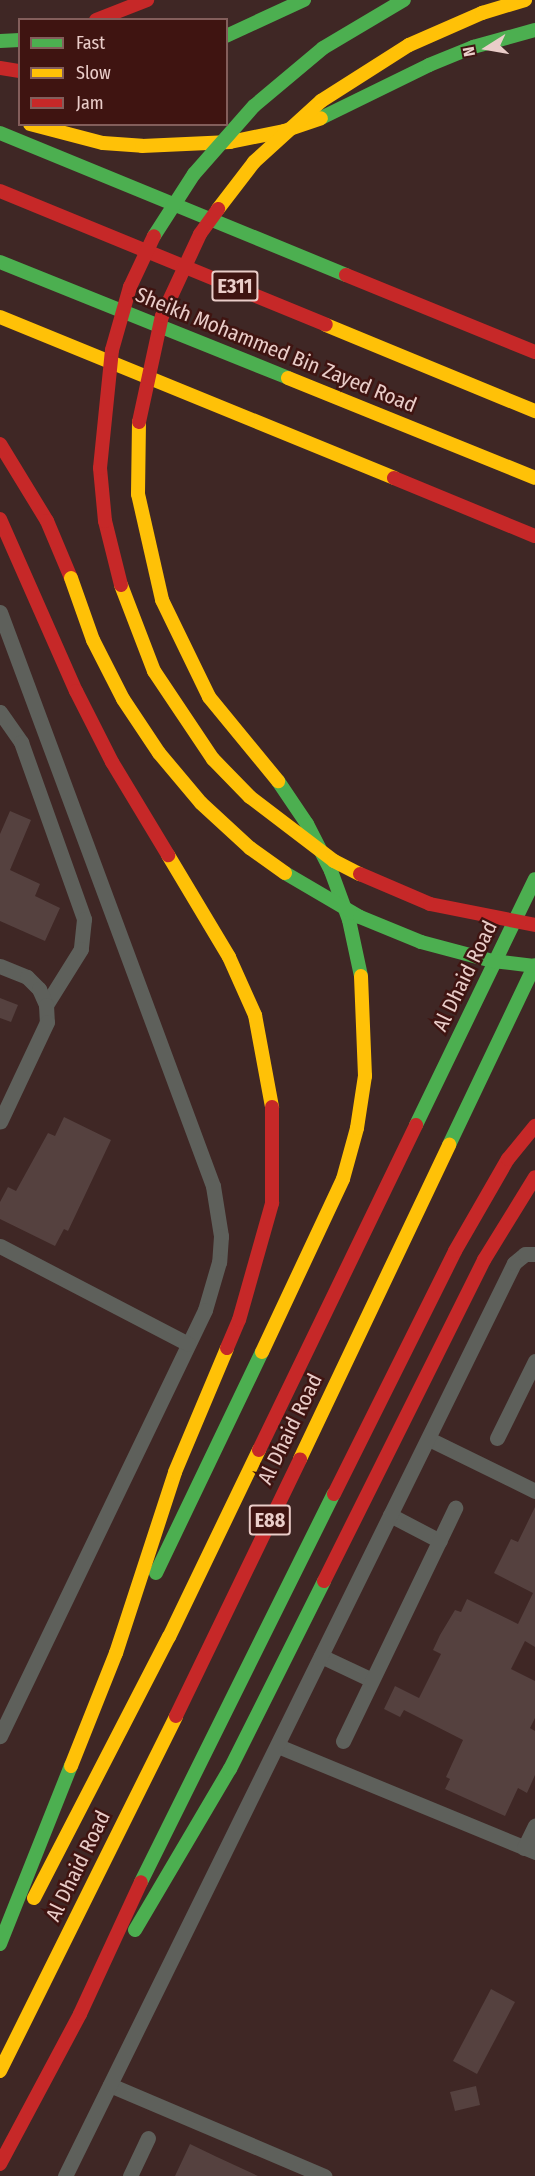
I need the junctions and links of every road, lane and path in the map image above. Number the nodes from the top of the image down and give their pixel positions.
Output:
1 (147, 0) edge
2 (304, 0) edge
3 (404, 0) edge
4 (525, 0) edge
5 (101, 18) edge
6 (535, 30) edge
7 (228, 35) edge
8 (18, 40) edge
9 (0, 41) edge
10 (0, 68) edge
11 (18, 71) edge
12 (38, 126) edge
13 (0, 133) edge
14 (0, 191) edge
15 (0, 262) edge
16 (0, 316) edge
17 (535, 352) edge
18 (535, 411) edge
19 (0, 444) edge
20 (535, 478) edge
21 (0, 519) edge
22 (535, 536) edge
23 (0, 612) edge
24 (0, 712) edge
25 (535, 879) edge
26 (535, 925) edge
27 (0, 966) edge
28 (535, 966) edge
29 (46, 1005) junction
30 (0, 1122) edge
31 (535, 1126) edge
32 (535, 1177) edge
33 (0, 1246) edge
34 (535, 1254) edge
35 (188, 1344) junction
36 (535, 1361) edge
37 (497, 1438) dead end
38 (429, 1439) junction
39 (535, 1491) edge
40 (455, 1508) dead end
41 (390, 1515) junction
42 (440, 1540) junction
43 (116, 1653) junction
44 (321, 1656) junction
45 (372, 1680) junction
46 (0, 1736) edge
47 (343, 1741) dead end
48 (278, 1746) junction
49 (535, 1825) edge
50 (530, 1850) edge
51 (0, 1944) edge
52 (0, 1960) edge
53 (80, 2014) junction
54 (0, 2071) edge
55 (110, 2085) junction
56 (148, 2138) dead end
57 (0, 2164) edge
58 (65, 2176) edge
59 (130, 2176) edge
60 (324, 2176) edge

1 - 5 main road
2 - 7 main road
3 - 26 main road, bridge
4 - 43 main road, bridge
6 - 12 main road
8 - 9 main road
10 - 11 main road
13 - 17 main road
14 - 18 main road, Sheikh Mohammed Bin Zayed Road / E311
15 - 20 main road, Sheikh Mohammed Bin Zayed Road
16 - 22 main road
19 - 28 main road, bridge
21 - 43 main road
23 - 35 street
24 - 29 street
25 - 52 main road, Al Dhaid Road / E88
27 - 29 street
28 - 54 main road, Al Dhaid Road / E88
29 - 30 street
31 - 53 main road
32 - 53 main road
33 - 35 street
34 - 38 street
35 - 46 street
36 - 37 street
38 - 39 street
38 - 41 street
40 - 42 street
41 - 42 street
41 - 44 street
42 - 45 street
43 - 51 main road
44 - 45 street
44 - 48 street
45 - 47 street
48 - 50 street
48 - 55 street
49 - 50 street
53 - 57 main road
55 - 58 street
55 - 60 street
56 - 59 street

